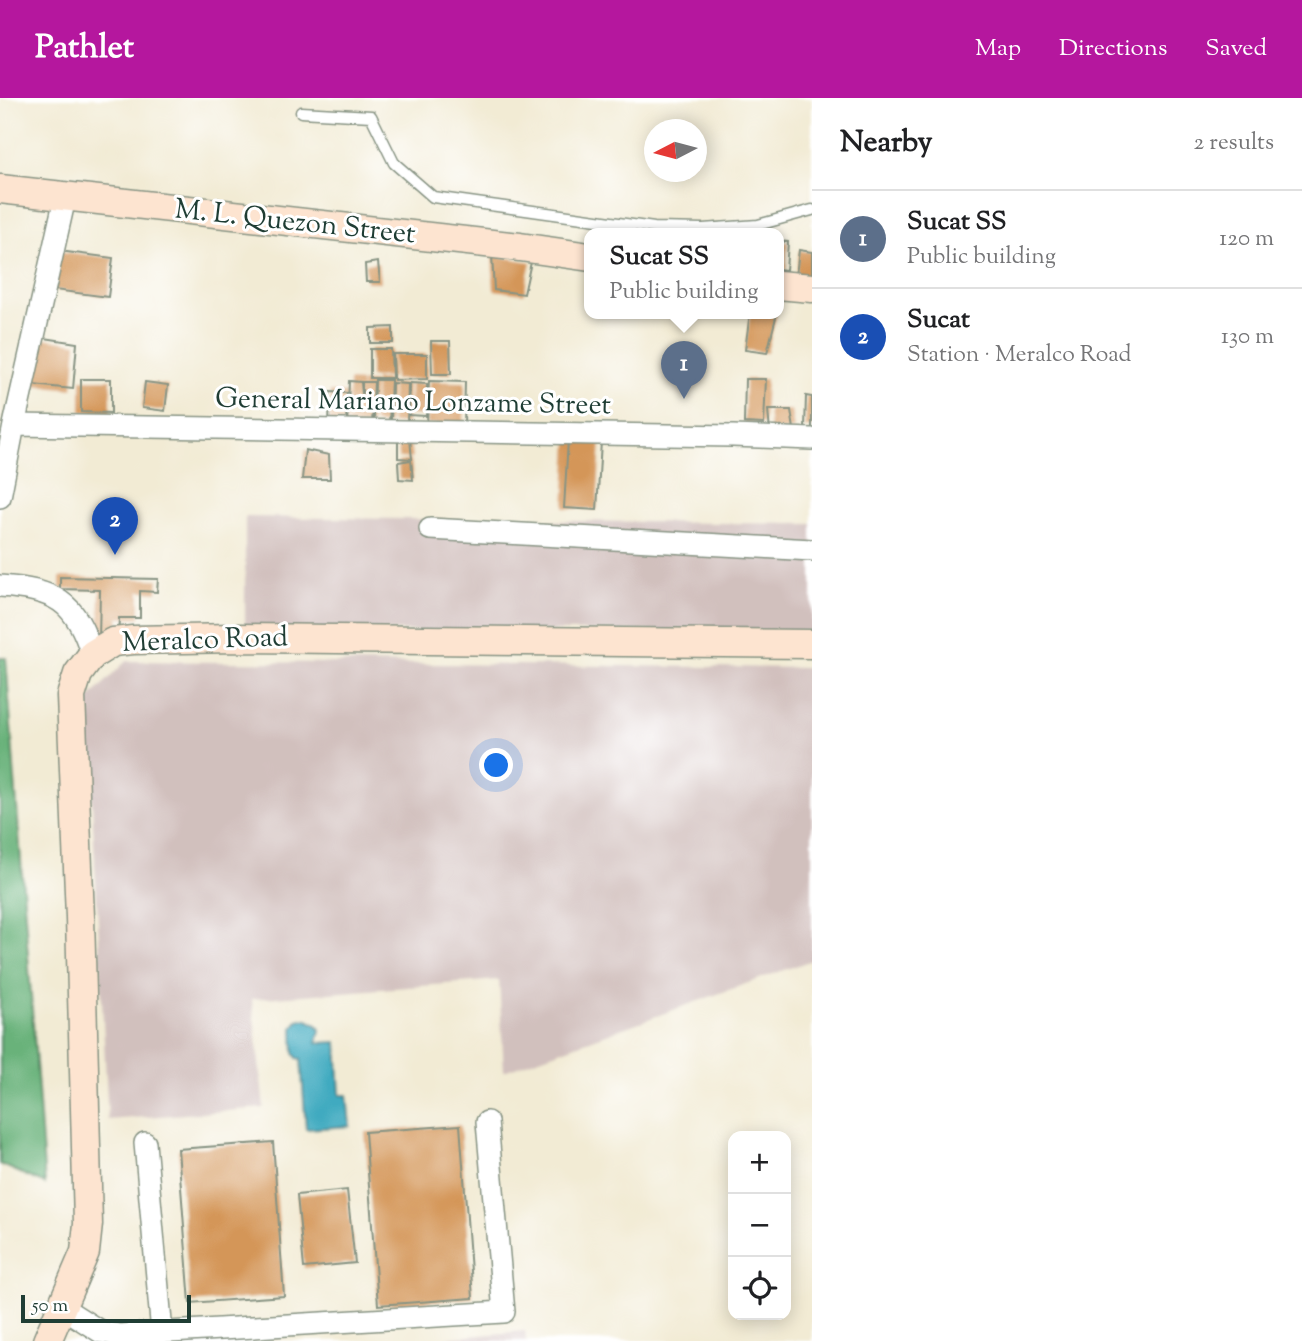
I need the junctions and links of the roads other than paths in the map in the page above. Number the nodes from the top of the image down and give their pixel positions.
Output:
1 (301, 112) dead end
2 (0, 189) edge
3 (65, 198) junction
4 (812, 210) edge
5 (654, 228) edge
6 (717, 228) edge
7 (584, 256) edge
8 (784, 285) edge
9 (812, 288) edge
10 (13, 425) junction
11 (812, 439) edge
12 (0, 497) edge
13 (430, 529) dead end
14 (812, 550) edge
15 (0, 586) edge
16 (812, 644) edge
17 (92, 655) junction
18 (487, 1122) dead end
19 (145, 1143) dead end
20 (63, 1308) junction
21 (162, 1332) junction
22 (47, 1341) edge
23 (93, 1341) edge

1 - 5 lane
2 - 3 main road, M. L. Quezon Street
3 - 7 main road, M. L. Quezon Street
3 - 10 street
4 - 6 lane
8 - 9 main road
10 - 11 street, General Mariano Lonzame Street
10 - 12 street
13 - 14 street
15 - 17 street
16 - 17 main road, Meralco Road
17 - 20 main road, Meralco Road
18 - 21 street
19 - 21 street
20 - 21 street
20 - 22 main road, Meralco Road
20 - 23 lane

